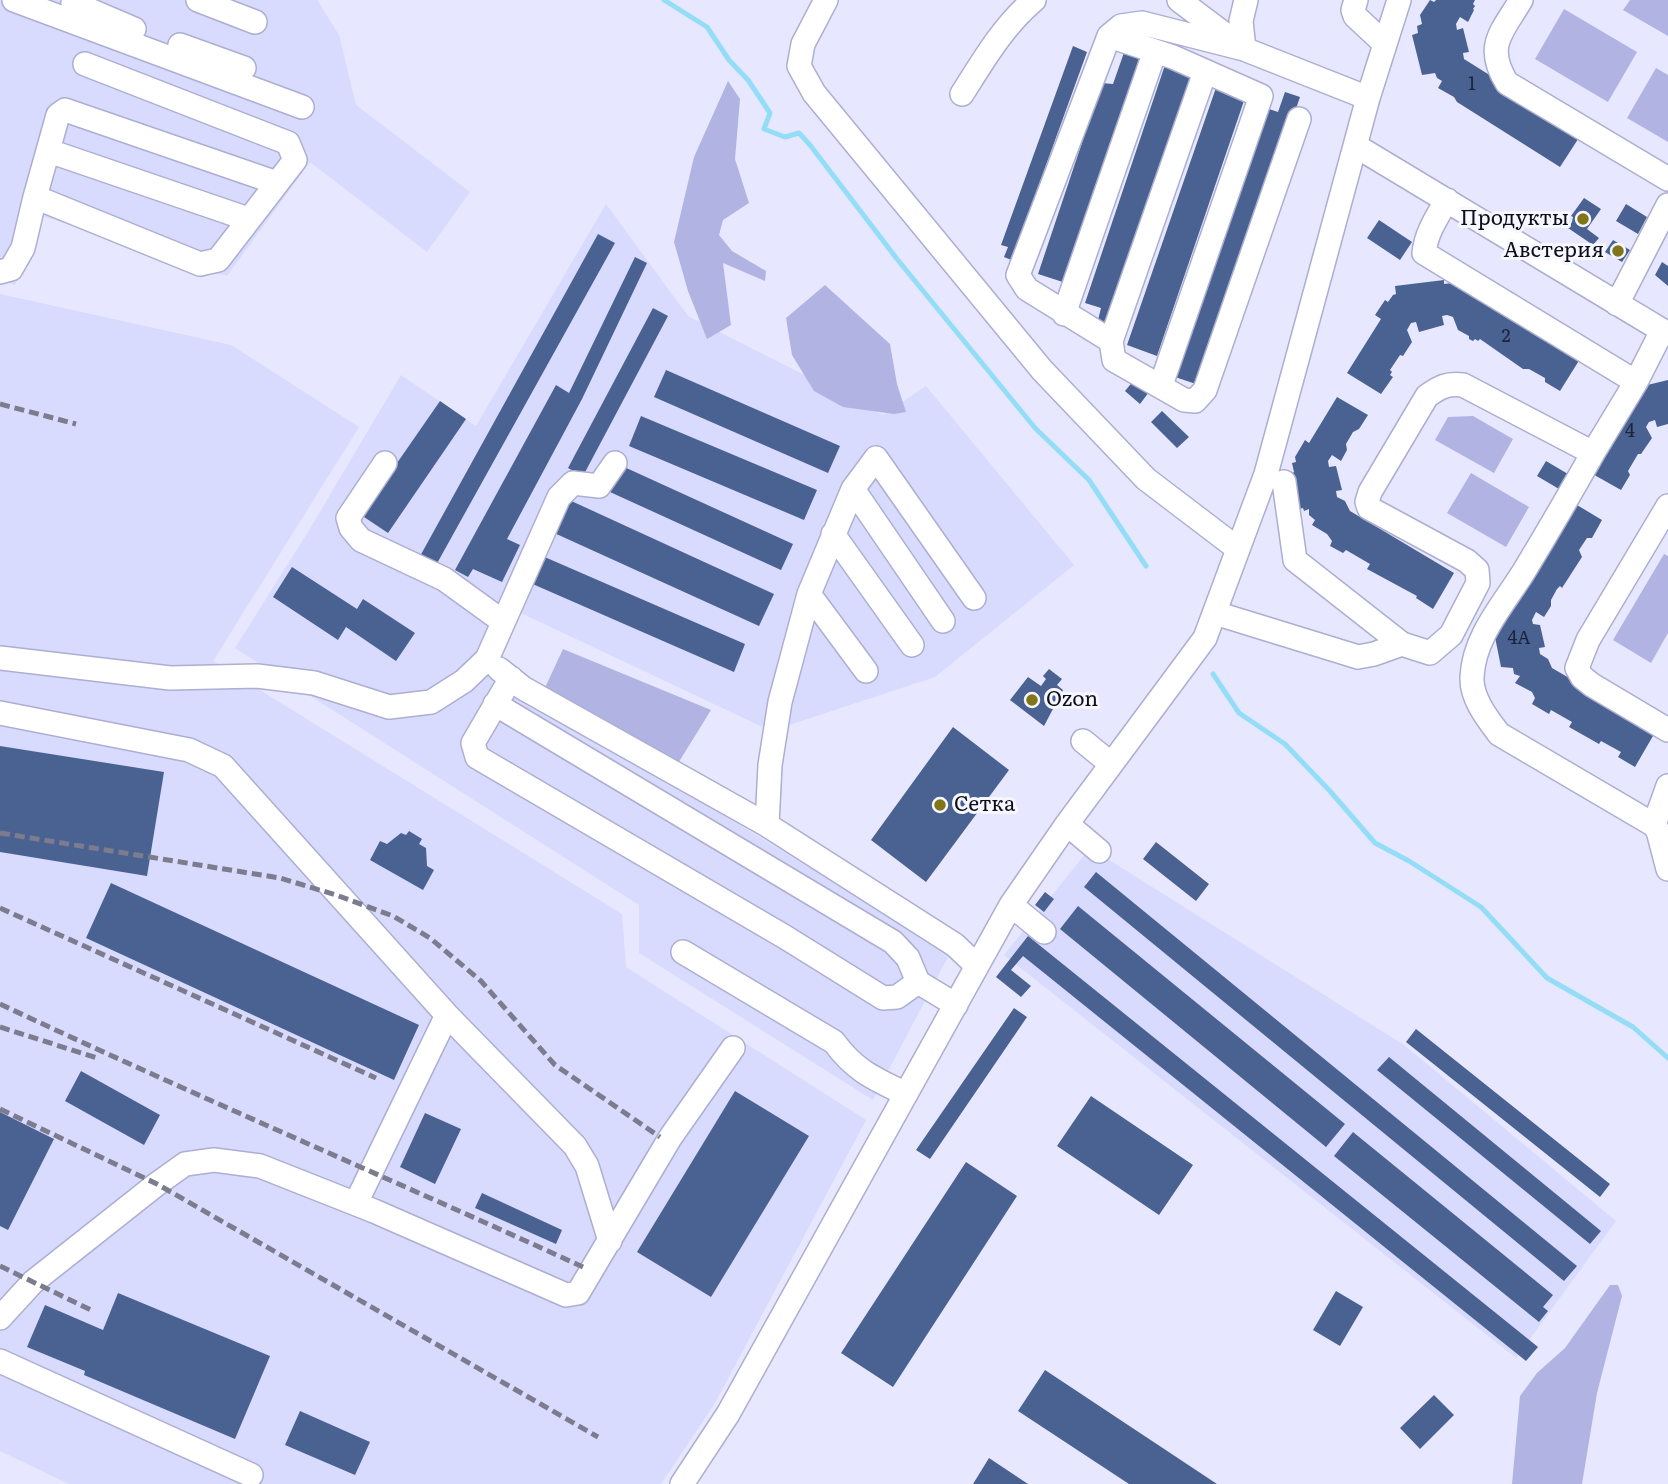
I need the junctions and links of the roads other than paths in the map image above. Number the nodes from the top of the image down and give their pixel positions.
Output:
1 (13, 0) edge
2 (74, 0) edge
3 (198, 0) edge
4 (826, 0) edge
5 (1034, 0) edge
6 (1179, 0) edge
7 (1246, 0) edge
8 (1356, 0) edge
9 (1399, 0) edge
10 (1521, 0) edge
11 (255, 22) dead end
12 (1109, 36) junction
13 (1385, 44) junction
14 (1244, 49) junction
15 (1155, 51) junction
16 (85, 64) dead end
17 (244, 68) dead end
18 (1205, 72) junction
19 (962, 94) dead end
20 (1368, 98) junction
21 (302, 107) dead end
22 (1299, 119) dead end
23 (1356, 146) junction
24 (49, 151) junction
25 (1668, 179) edge
26 (277, 183) junction
27 (35, 197) junction
28 (1447, 200) junction
29 (1668, 205) edge
30 (248, 219) junction
31 (0, 272) edge
32 (1617, 304) junction
33 (1064, 314) junction
34 (1665, 332) edge
35 (1111, 341) junction
36 (1636, 382) junction
37 (1161, 385) junction
38 (1593, 453) junction
39 (385, 463) dead end
40 (615, 463) dead end
41 (1284, 482) dead end
42 (853, 489) junction
43 (1668, 506) edge
44 (833, 534) junction
45 (1238, 549) junction
46 (809, 594) junction
47 (974, 598) dead end
48 (1215, 613) junction
49 (502, 621) junction
50 (943, 621) dead end
51 (1402, 644) junction
52 (912, 645) dead end
53 (0, 658) edge
54 (487, 659) junction
55 (866, 671) dead end
56 (510, 678) junction
57 (495, 705) junction
58 (0, 713) edge
59 (1668, 730) edge
60 (1083, 741) dead end
61 (1111, 764) junction
62 (1668, 786) edge
63 (1067, 824) junction
64 (767, 825) junction
65 (1654, 825) junction
66 (1099, 851) dead end
67 (1668, 869) edge
68 (1011, 905) junction
69 (1044, 932) dead end
70 (683, 952) dead end
71 (977, 966) junction
72 (918, 982) junction
73 (956, 1005) junction
74 (447, 1015) junction
75 (733, 1048) dead end
76 (906, 1094) junction
77 (356, 1203) junction
78 (610, 1241) junction
79 (0, 1318) edge
80 (0, 1361) edge
81 (251, 1475) dead end
82 (682, 1484) edge

1 - 21 street
2 - 17 street
3 - 11 street
4 - 45 street
5 - 19 street
6 - 14 street
7 - 14 street
8 - 13 street
9 - 13 street
10 - 25 street
12 - 14 street
12 - 15 street
12 - 33 street
13 - 20 street
14 - 20 street
15 - 18 street
15 - 33 street
16 - 26 street
18 - 35 street
18 - 37 street
20 - 23 street
22 - 37 street
23 - 28 street
23 - 45 street
24 - 26 street
24 - 27 street
24 - 30 street
26 - 30 street
27 - 30 street
27 - 31 street
28 - 32 street
28 - 36 street
29 - 32 street
32 - 34 street
33 - 35 street
34 - 36 street
35 - 37 street
36 - 38 street
38 - 51 street
38 - 65 street
39 - 49 street
40 - 49 street
41 - 51 street
42 - 44 street
42 - 47 street
42 - 50 street
43 - 59 street
44 - 46 street
44 - 52 street
45 - 48 street
46 - 55 street
46 - 64 street
48 - 51 street
48 - 61 street
49 - 54 street
53 - 54 street
54 - 56 street
56 - 57 street
56 - 64 street
57 - 72 street
57 - 72 street
58 - 74 street
60 - 61 street
61 - 63 street
62 - 65 street
63 - 66 street
63 - 68 street
64 - 71 street
65 - 67 street
68 - 69 street
68 - 71 street
70 - 76 street
71 - 73 street
72 - 73 street
73 - 76 street
74 - 77 street
74 - 78 street
75 - 78 street
76 - 82 street
77 - 78 street
77 - 79 street
80 - 81 street

